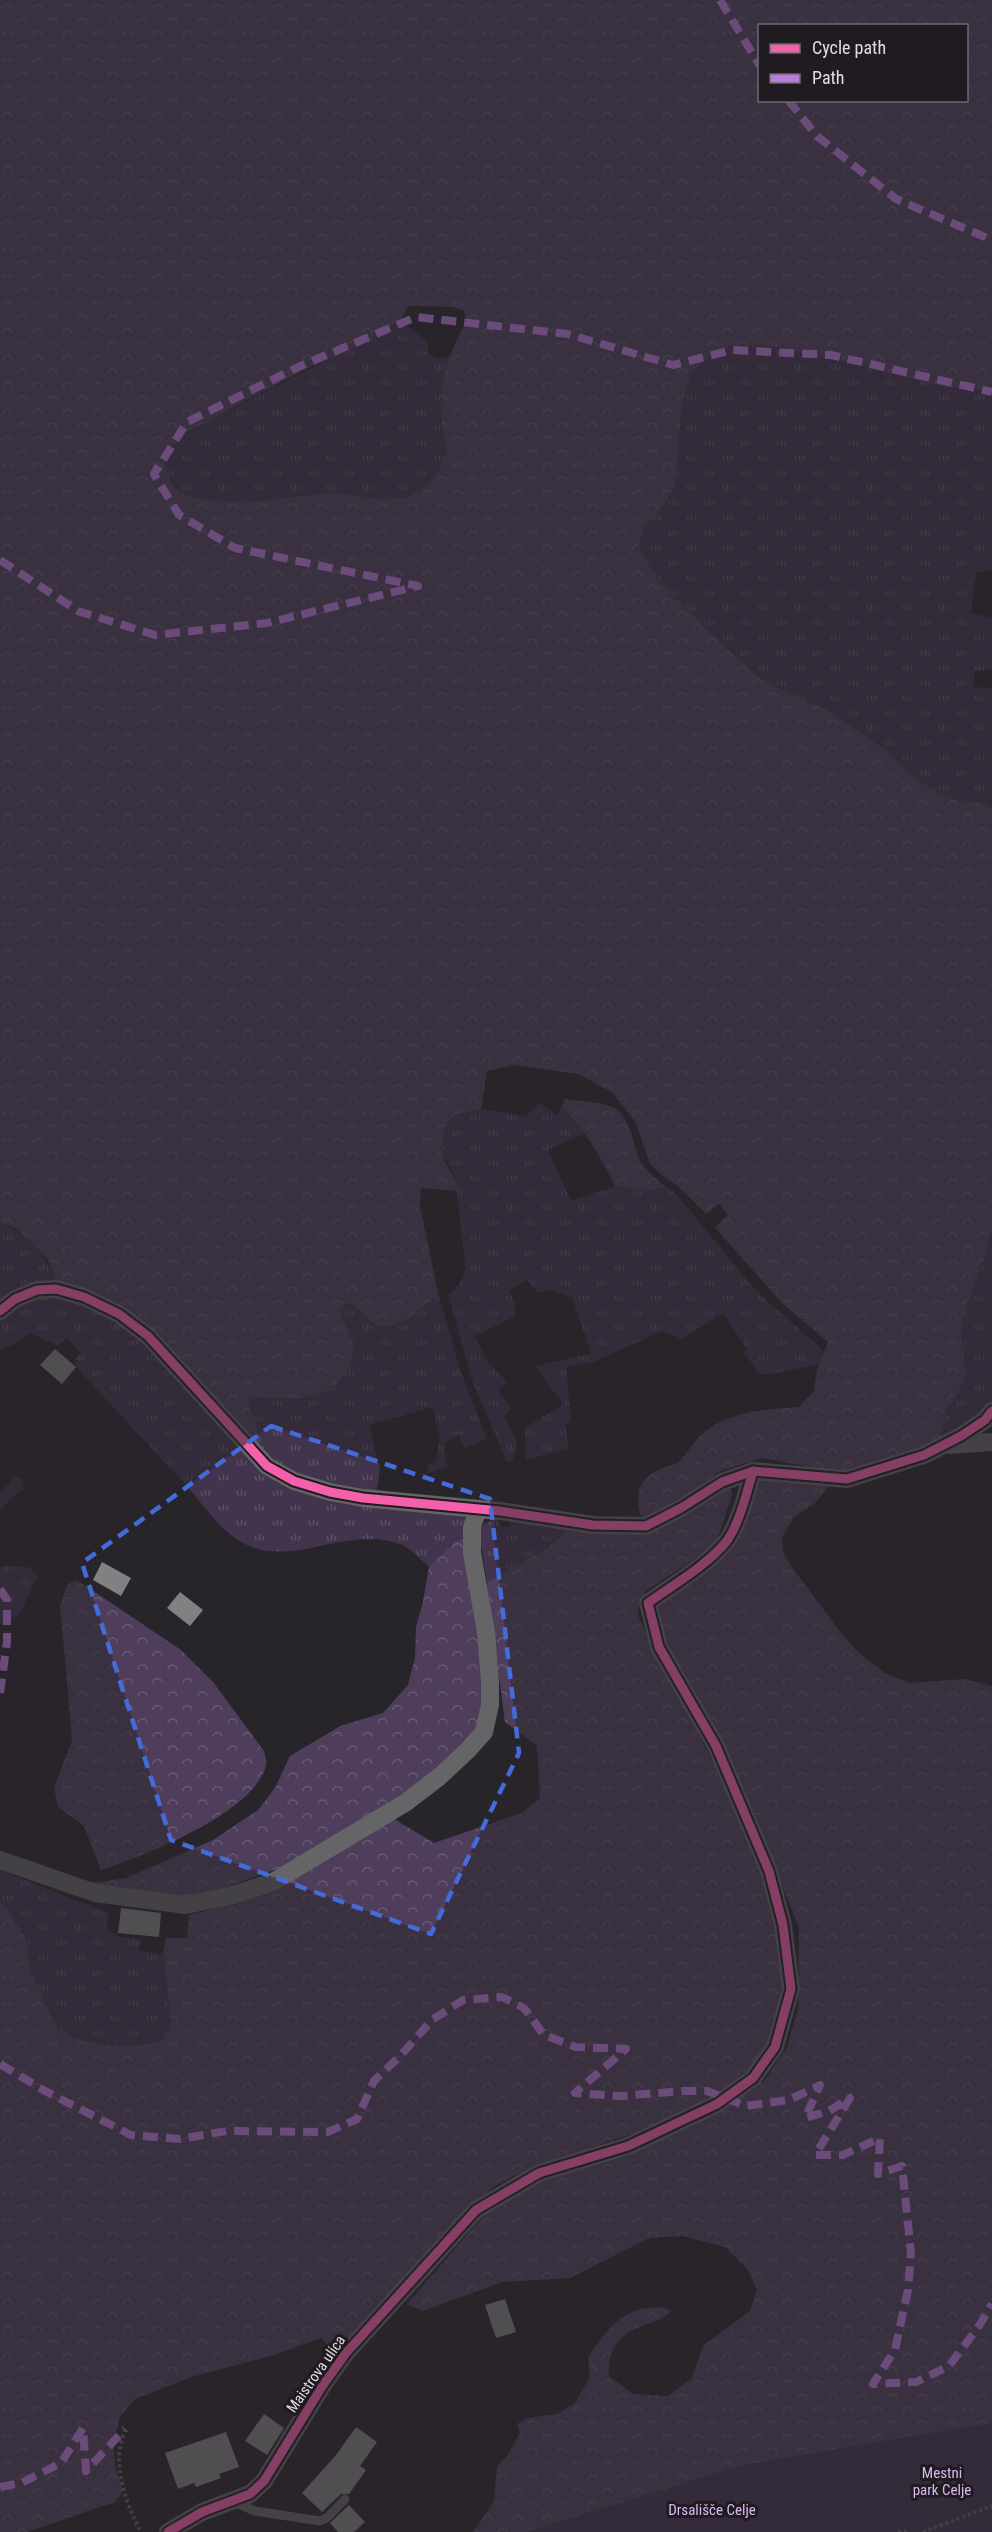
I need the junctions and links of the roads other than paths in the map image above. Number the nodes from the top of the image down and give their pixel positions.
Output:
1 (0, 1311) edge
2 (992, 1411) edge
3 (992, 1442) edge
4 (944, 1445) junction
5 (753, 1471) junction
6 (478, 1509) junction
7 (0, 1860) edge
8 (345, 2499) dead end
9 (232, 2501) junction
10 (168, 2532) edge

1 - 6 street
2 - 4 street
3 - 4 street
4 - 5 street
5 - 6 street
5 - 9 street, Maistrova ulica
6 - 7 street
8 - 9 lane
9 - 10 street, Maistrova ulica

